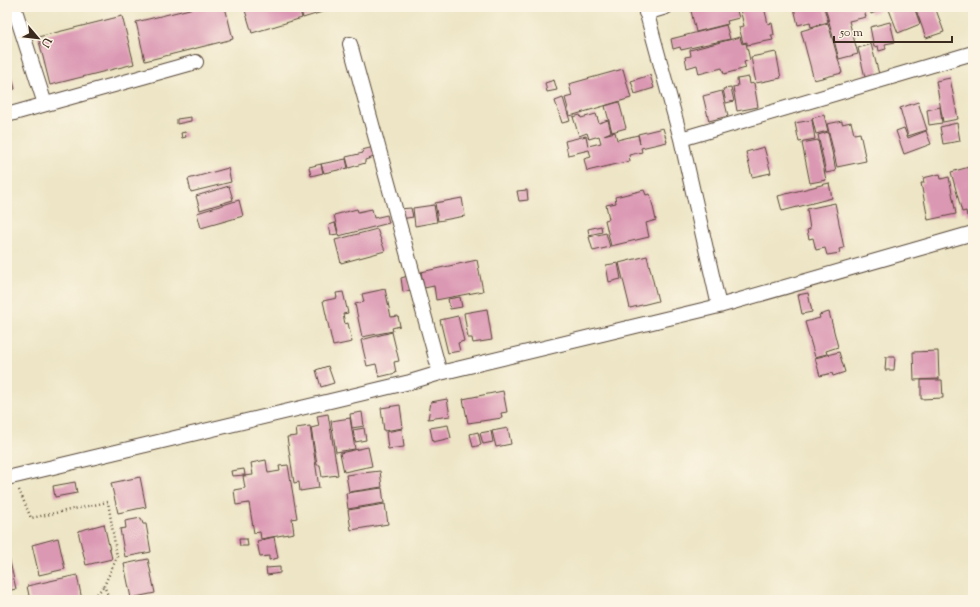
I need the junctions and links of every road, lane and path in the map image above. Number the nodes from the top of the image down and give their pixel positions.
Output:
1 (14, 7) edge
2 (666, 7) edge
3 (646, 10) edge
4 (350, 44) dead end
5 (973, 53) edge
6 (196, 62) dead end
7 (45, 104) junction
8 (7, 115) edge
9 (681, 139) junction
10 (973, 233) edge
11 (719, 306) junction
12 (440, 373) junction
13 (10, 477) edge
14 (104, 586) junction
15 (92, 600) edge
16 (110, 600) edge

1 - 7 street
2 - 3 street
3 - 9 street
4 - 12 street
5 - 9 street
6 - 7 street
7 - 8 street
9 - 11 street
10 - 11 street
11 - 12 street
12 - 13 street
13 - 14 path
14 - 15 path
14 - 16 path

